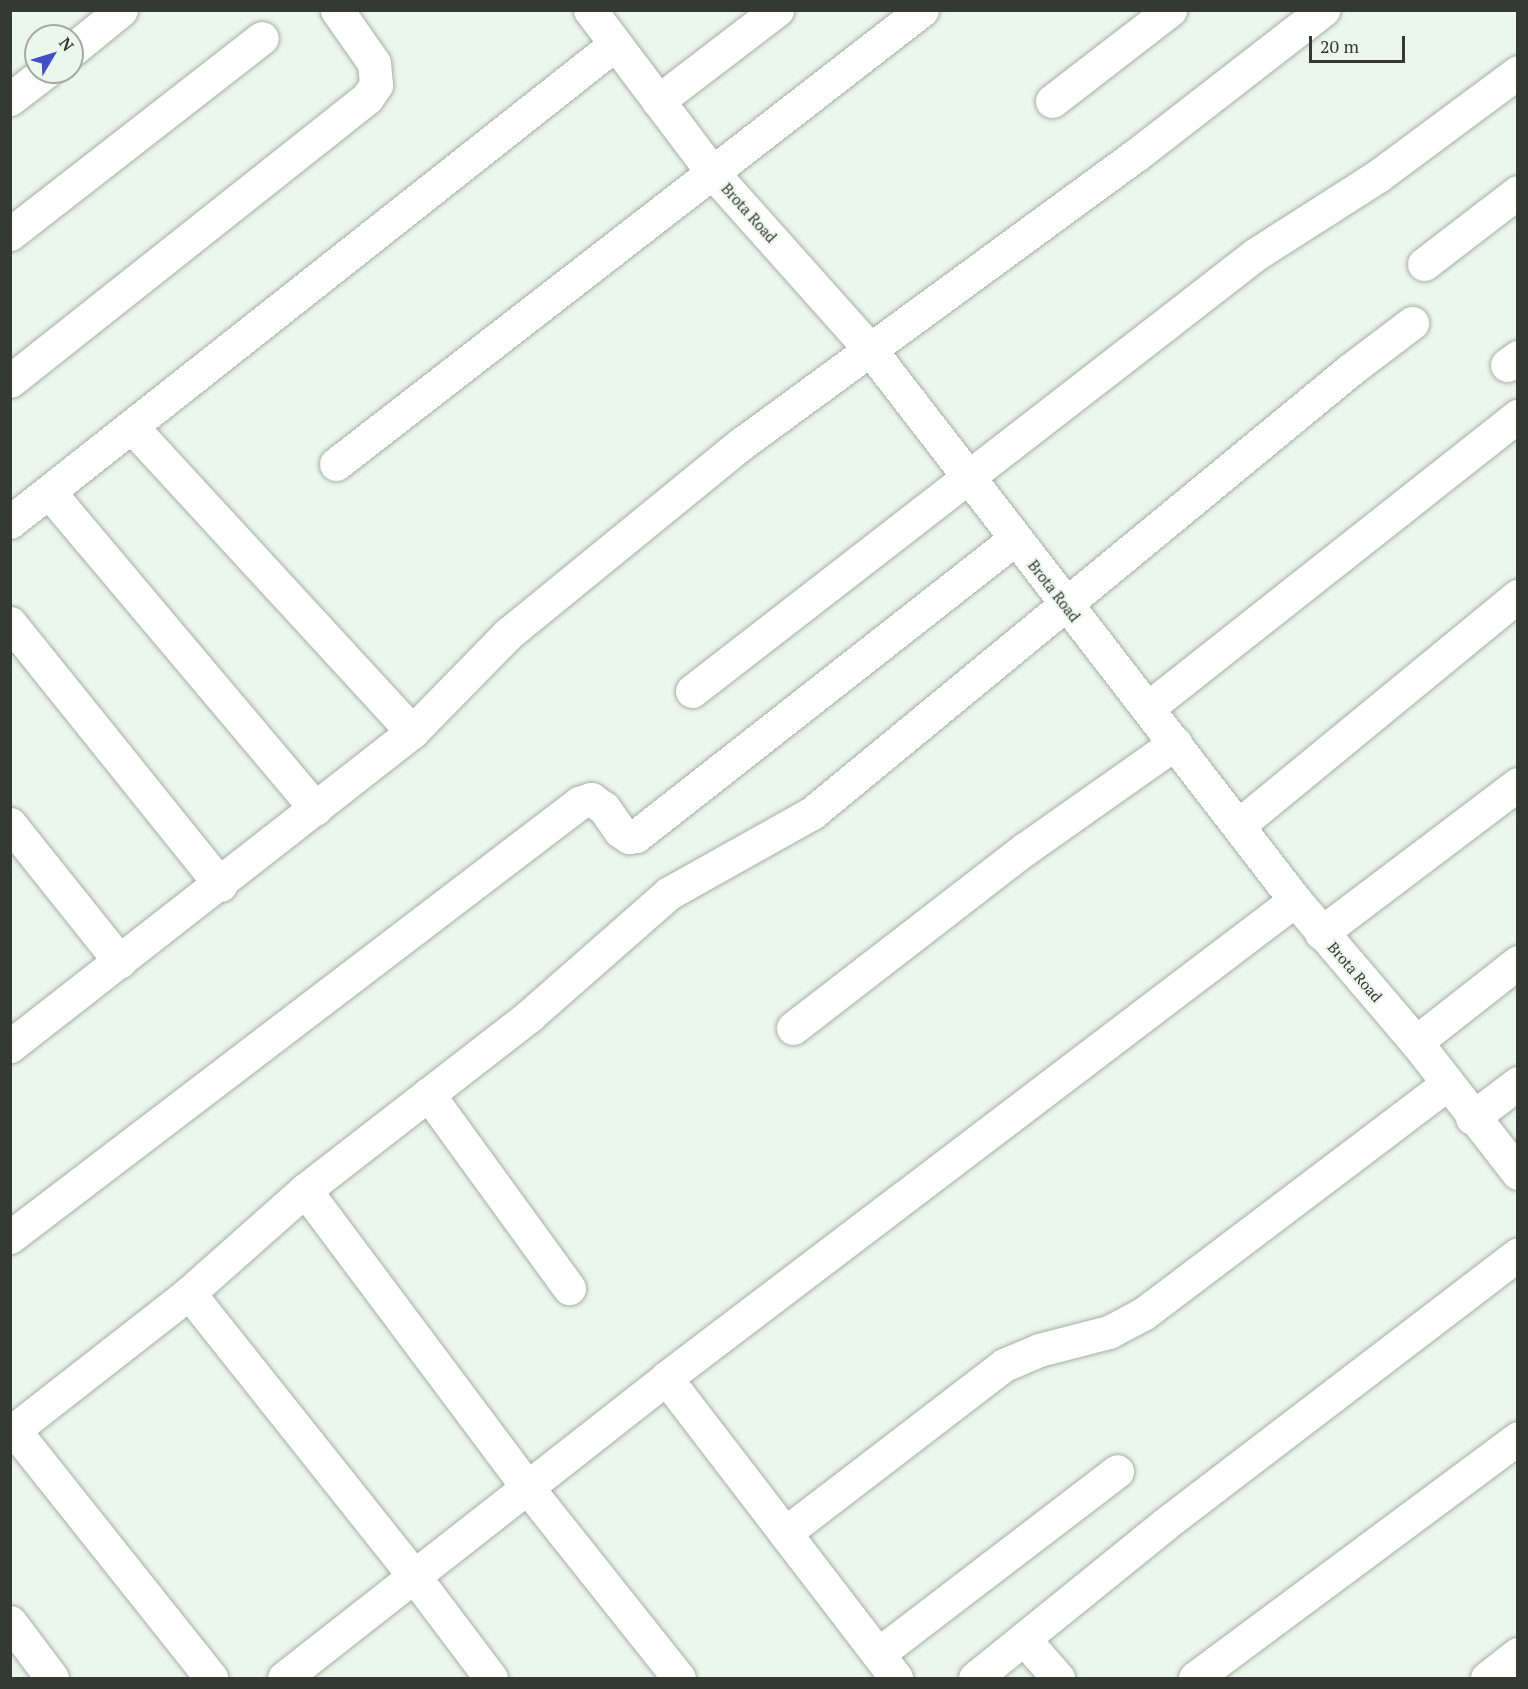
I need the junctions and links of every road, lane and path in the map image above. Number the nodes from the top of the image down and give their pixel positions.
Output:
1 (121, 10) edge
2 (337, 10) edge
3 (590, 10) edge
4 (777, 10) edge
5 (922, 10) edge
6 (1170, 10) edge
7 (1323, 10) edge
8 (262, 38) dead end
9 (84, 40) edge
10 (614, 45) junction
11 (1518, 72) edge
12 (29, 84) edge
13 (10, 99) edge
14 (658, 101) junction
15 (1052, 101) dead end
16 (712, 172) junction
17 (1518, 192) edge
18 (10, 234) edge
19 (1424, 264) dead end
20 (1412, 323) dead end
21 (869, 348) junction
22 (10, 381) edge
23 (1518, 416) edge
24 (132, 427) junction
25 (336, 464) dead end
26 (968, 475) junction
27 (49, 492) junction
28 (10, 522) edge
29 (1014, 540) junction
30 (1518, 596) edge
31 (1066, 608) junction
32 (10, 623) edge
33 (692, 691) dead end
34 (1149, 707) junction
35 (412, 732) junction
36 (1175, 743) junction
37 (1518, 784) edge
38 (316, 809) junction
39 (10, 824) edge
40 (1240, 824) junction
41 (221, 885) junction
42 (1295, 900) junction
43 (1321, 933) junction
44 (120, 962) junction
45 (1518, 962) edge
46 (794, 1028) dead end
47 (12, 1041) edge
48 (1416, 1042) junction
49 (1518, 1083) edge
50 (1447, 1084) junction
51 (428, 1094) junction
52 (1472, 1118) junction
53 (1518, 1173) edge
54 (305, 1190) junction
55 (10, 1237) edge
56 (1518, 1254) edge
57 (569, 1288) dead end
58 (189, 1293) junction
59 (666, 1378) junction
60 (12, 1431) edge
61 (1518, 1438) edge
62 (1117, 1470) dead end
63 (527, 1487) junction
64 (784, 1533) junction
65 (414, 1576) junction
66 (10, 1622) edge
67 (1024, 1639) junction
68 (1518, 1654) edge
69 (887, 1666) edge
70 (304, 1672) edge
71 (52, 1678) edge
72 (212, 1678) edge
73 (491, 1678) edge
74 (679, 1678) edge
75 (975, 1678) edge
76 (1058, 1678) edge
77 (1195, 1678) edge
78 (1487, 1678) edge

1 - 9 street
2 - 22 street
3 - 10 street, Brota Road
4 - 14 street
5 - 16 street
6 - 15 street
7 - 21 street
8 - 18 street
10 - 14 street, Brota Road
10 - 24 street
11 - 26 street
12 - 13 street
14 - 16 street, Brota Road
16 - 21 street, Brota Road
16 - 25 street
17 - 19 street
20 - 31 street
21 - 26 street, Brota Road
21 - 35 street
23 - 34 street
24 - 27 street
24 - 35 street
26 - 29 street, Brota Road
26 - 33 street
27 - 28 street
27 - 38 street
29 - 31 street, Brota Road
29 - 55 street
30 - 40 street
31 - 34 street, Brota Road
31 - 51 street
32 - 41 street
34 - 36 street, Brota Road
35 - 38 street
36 - 40 street, Brota Road
36 - 46 street
37 - 43 street
38 - 41 street
39 - 44 street
40 - 42 street, Brota Road
41 - 44 street
42 - 43 street, Brota Road
42 - 59 street
43 - 48 street, Brota Road
44 - 47 street
45 - 48 street
48 - 50 street, Brota Road
49 - 52 street
50 - 52 street, Brota Road
50 - 64 street
51 - 54 street
51 - 57 street
52 - 53 street, Brota Road
54 - 58 street
54 - 63 street
56 - 67 street
58 - 60 street
58 - 65 street
59 - 63 street
59 - 64 street
60 - 72 street
61 - 77 street
62 - 69 street
63 - 65 street
63 - 74 street
64 - 69 street
65 - 70 street
65 - 73 street
66 - 71 street
67 - 75 street
67 - 76 street
68 - 78 street

